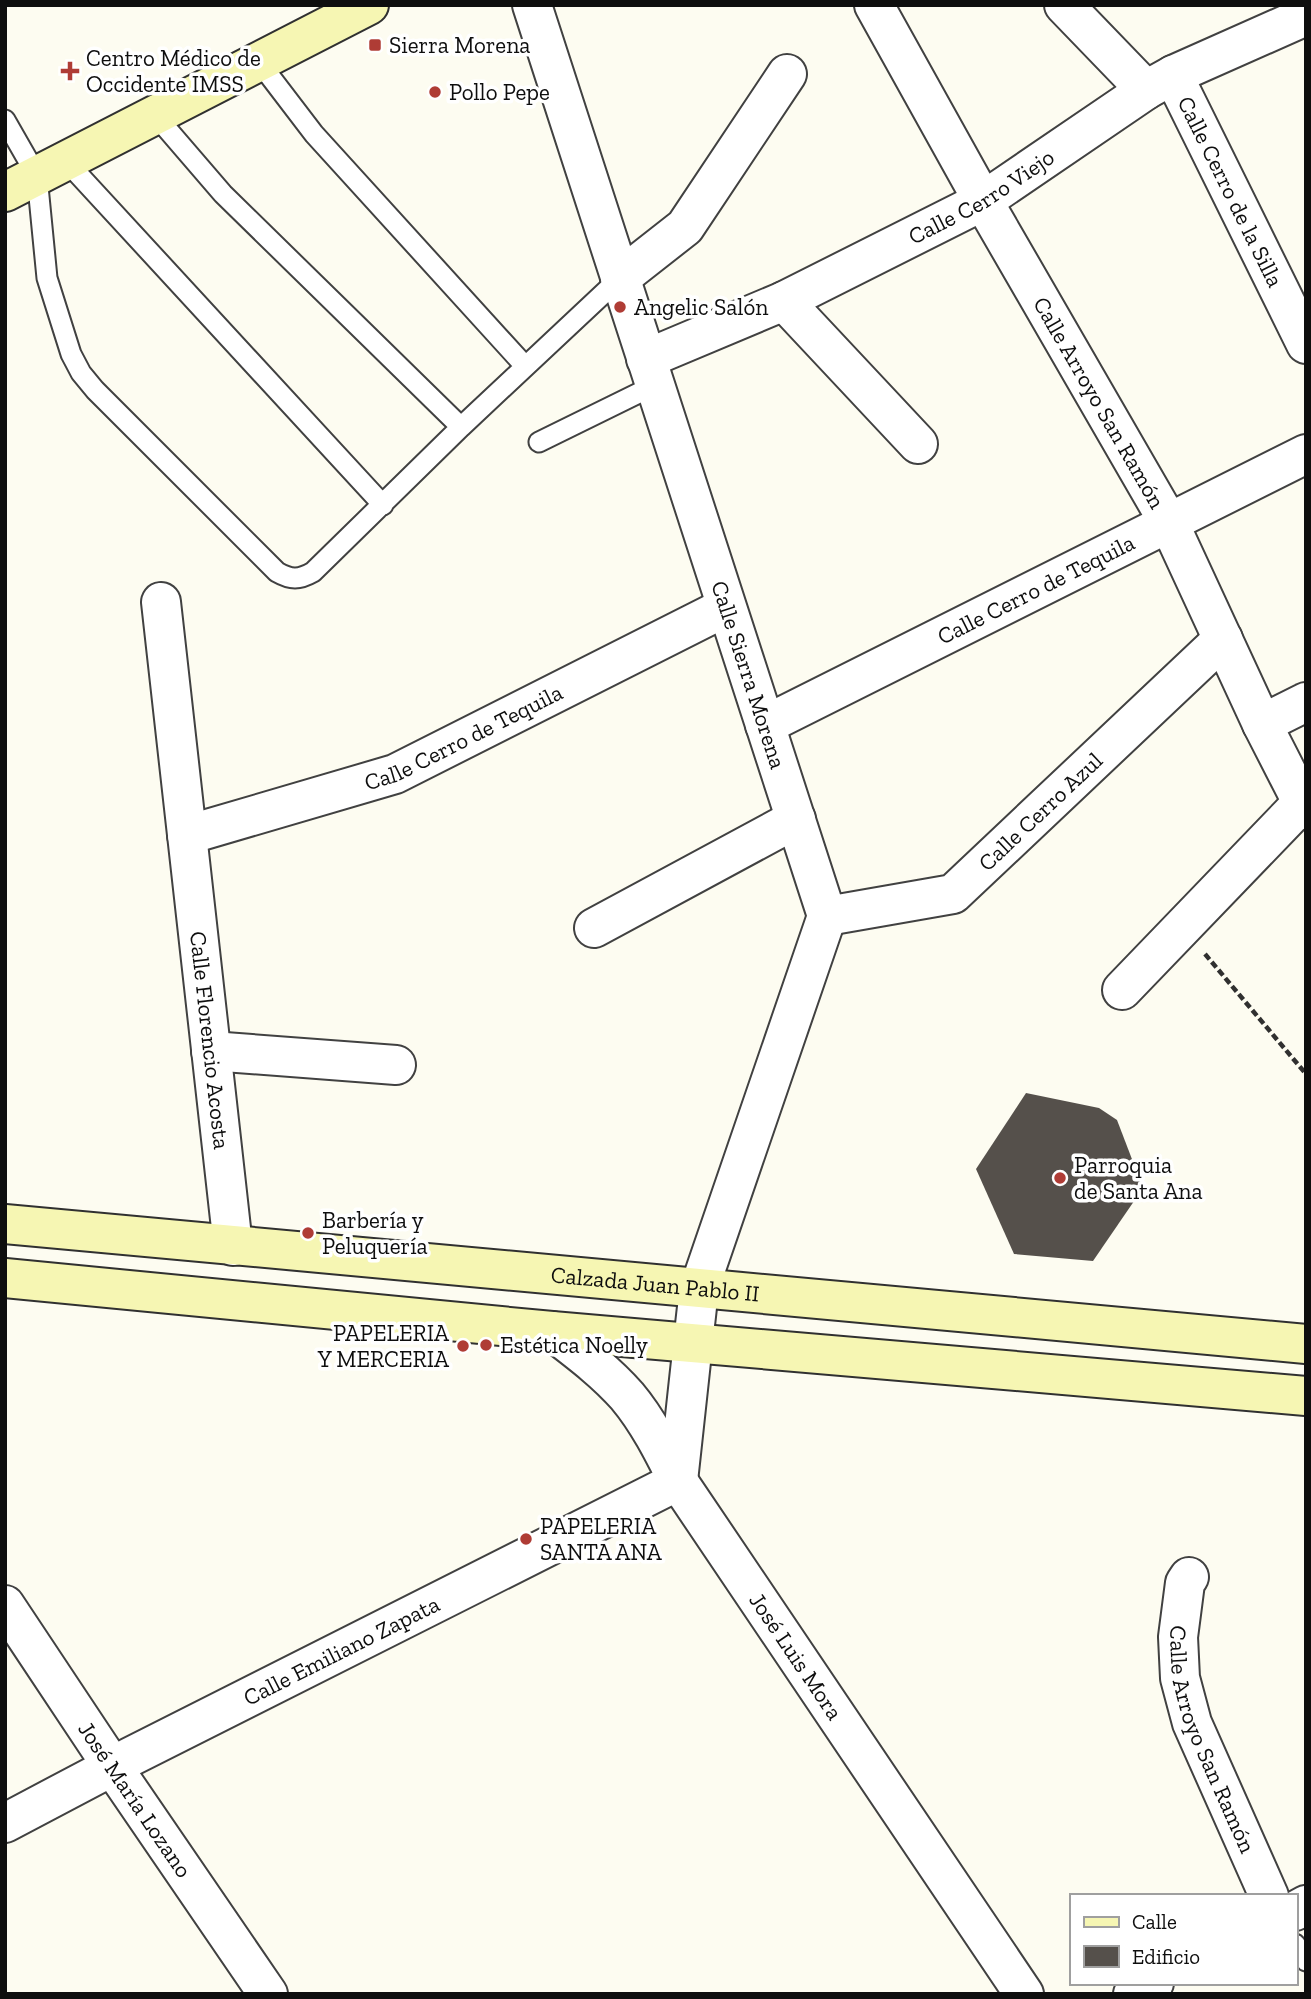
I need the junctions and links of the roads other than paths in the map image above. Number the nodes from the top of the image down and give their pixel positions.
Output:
1 (369, 5) edge
2 (532, 5) edge
3 (874, 5) edge
4 (1064, 5) edge
5 (1306, 16) edge
6 (259, 62) junction
7 (787, 74) dead end
8 (1159, 82) junction
9 (155, 115) junction
10 (5, 120) edge
11 (36, 176) edge
12 (983, 201) junction
13 (620, 278) junction
14 (784, 301) junction
15 (1306, 344) edge
16 (525, 366) junction
17 (650, 372) junction
18 (461, 427) junction
19 (539, 442) dead end
20 (918, 444) dead end
21 (1306, 454) edge
22 (383, 505) junction
23 (1169, 523) junction
24 (161, 601) dead end
25 (726, 607) junction
26 (1223, 639) junction
27 (1306, 702) edge
28 (1262, 724) junction
29 (765, 725) junction
30 (1304, 806) edge
31 (796, 819) junction
32 (187, 835) junction
33 (827, 916) junction
34 (594, 928) dead end
35 (1122, 990) dead end
36 (211, 1051) junction
37 (396, 1065) dead end
38 (5, 1224) edge
39 (233, 1246) junction
40 (5, 1279) edge
41 (699, 1289) junction
42 (552, 1331) junction
43 (1243, 1338) junction
44 (693, 1343) junction
45 (1306, 1343) edge
46 (1214, 1388) junction
47 (1306, 1396) edge
48 (678, 1481) junction
49 (1189, 1577) dead end
50 (5, 1605) edge
51 (112, 1766) junction
52 (5, 1822) edge
53 (1268, 1894) edge
54 (1150, 1985) edge
55 (268, 1994) edge
56 (1024, 1994) edge
57 (1133, 1994) edge

1 - 6 main road
2 - 13 street, Calle Sierra Morena
3 - 12 street, Calle Arroyo San Ramón
4 - 8 street, Calle Cerro de la Silla
5 - 8 street, Calle Cerro Viejo
6 - 9 main road
6 - 16 lane
7 - 13 street
8 - 12 street, Calle Cerro Viejo
8 - 15 street, Calle Cerro de la Silla
9 - 11 main road
9 - 18 lane
10 - 11 lane
11 - 22 lane
11 - 22 lane
12 - 14 street, Calle Cerro Viejo
12 - 23 street, Calle Arroyo San Ramón
13 - 16 lane
13 - 17 street, Calle Sierra Morena
14 - 17 street, Calle Cerro Viejo
14 - 20 street
16 - 18 lane
17 - 19 lane
17 - 25 street, Calle Sierra Morena
18 - 22 lane
21 - 23 street, Calle Cerro de Tequila
23 - 26 street, Calle Arroyo San Ramón
23 - 29 street, Calle Cerro de Tequila
24 - 32 street, Calle Florencio Acosta
25 - 29 street, Calle Sierra Morena
25 - 32 street, Calle Cerro de Tequila
26 - 28 street, Calle Arroyo San Ramón
26 - 33 street, Calle Cerro Azul
27 - 28 street
28 - 30 street, Calle Arroyo San Ramón
29 - 31 street, Calle Sierra Morena
30 - 35 street
31 - 33 street, Calle Sierra Morena
31 - 34 street
32 - 36 street, Calle Florencio Acosta
33 - 41 street
36 - 37 street
36 - 39 street, Calle Florencio Acosta
38 - 39 main road, Calzada Juan Pablo II
39 - 41 main road, Calzada Juan Pablo II
40 - 42 main road
41 - 43 main road, Calzada Juan Pablo II
41 - 44 street
42 - 44 main road
42 - 48 street, José Luis Mora
43 - 45 main road, Calzada Juan Pablo II
43 - 46 main road
44 - 46 main road
44 - 48 street
46 - 47 main road
48 - 51 street, Calle Emiliano Zapata
48 - 56 street, José Luis Mora
49 - 53 street, Calle Arroyo San Ramón
50 - 51 street, José María Lozano
51 - 52 street, Calle Emiliano Zapata
51 - 55 street, José María Lozano
54 - 57 street

